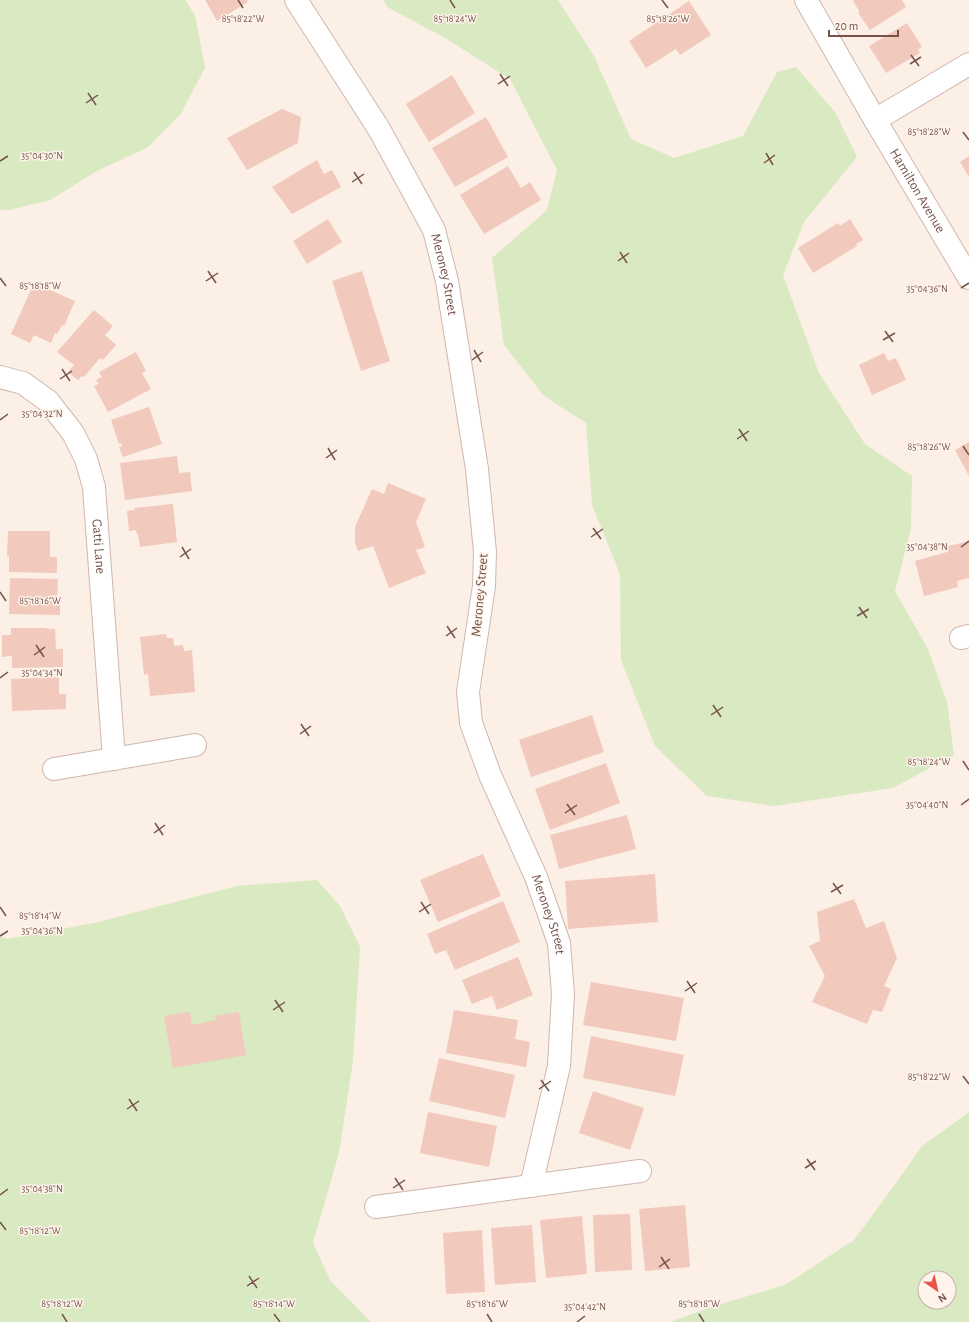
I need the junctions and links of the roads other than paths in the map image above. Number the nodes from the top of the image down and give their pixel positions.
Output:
1 (296, 0) edge
2 (806, 0) edge
3 (969, 64) edge
4 (875, 120) junction
5 (969, 278) edge
6 (0, 377) edge
7 (195, 745) dead end
8 (114, 759) junction
9 (54, 769) dead end
10 (640, 1171) dead end
11 (531, 1186) junction
12 (376, 1208) dead end

1 - 11 street, Meroney Street
2 - 4 street, Hamilton Avenue
3 - 4 street
4 - 5 street, Hamilton Avenue
6 - 8 street, Gatti Lane
7 - 8 street
8 - 9 street
10 - 11 street
11 - 12 street

